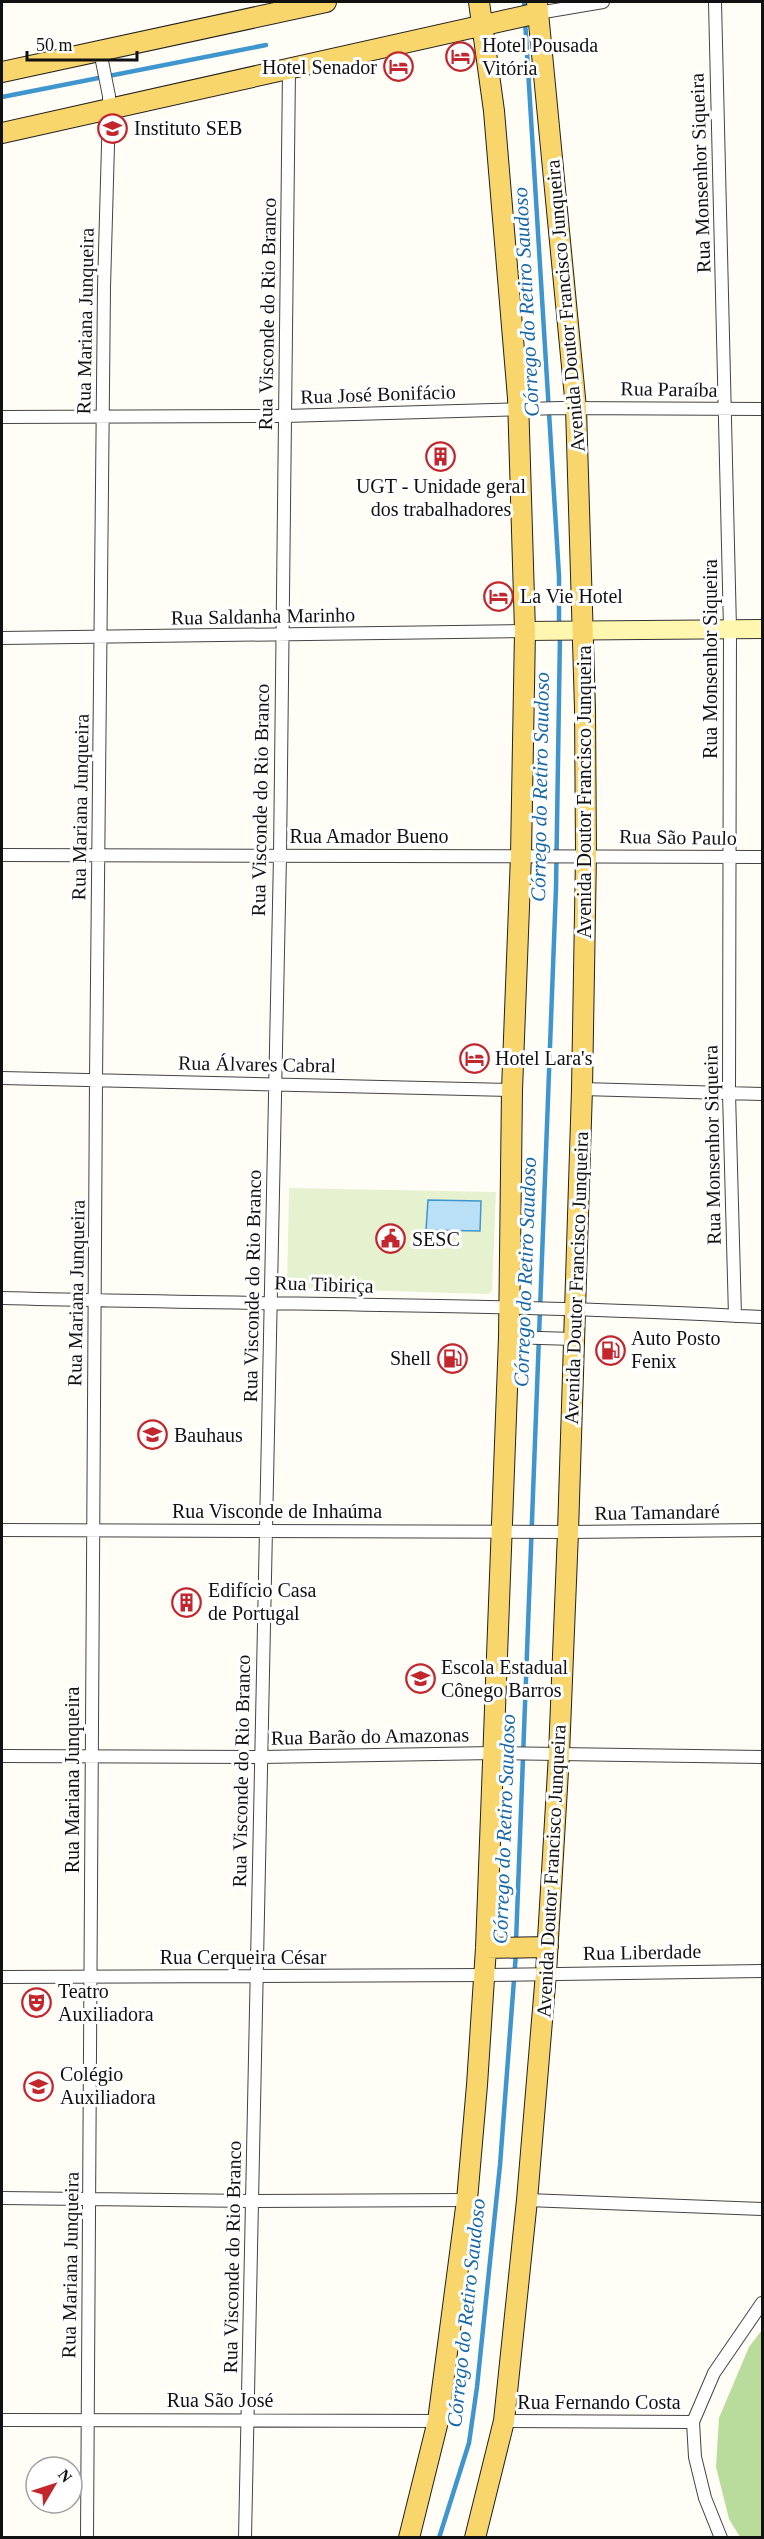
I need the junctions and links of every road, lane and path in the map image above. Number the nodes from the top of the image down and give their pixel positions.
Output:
1 (326, 2) edge
2 (479, 2) edge
3 (603, 2) edge
4 (715, 2) edge
5 (534, 10) edge
6 (488, 25) junction
7 (101, 57) junction
8 (289, 70) junction
9 (2, 72) edge
10 (109, 103) junction
11 (2, 133) edge
12 (568, 408) junction
13 (525, 409) junction
14 (762, 409) edge
15 (726, 410) junction
16 (103, 416) junction
17 (285, 416) junction
18 (2, 417) edge
19 (762, 628) edge
20 (730, 629) junction
21 (532, 631) junction
22 (577, 631) junction
23 (101, 636) junction
24 (282, 636) junction
25 (2, 638) edge
26 (2, 855) edge
27 (530, 855) junction
28 (580, 855) junction
29 (99, 856) junction
30 (280, 856) junction
31 (730, 857) junction
32 (762, 857) edge
33 (2, 1078) edge
34 (96, 1080) junction
35 (274, 1083) junction
36 (582, 1089) junction
37 (512, 1090) junction
38 (729, 1093) junction
39 (762, 1094) edge
40 (2, 1298) edge
41 (95, 1300) junction
42 (271, 1302) junction
43 (517, 1308) junction
44 (568, 1308) junction
45 (735, 1316) junction
46 (762, 1317) edge
47 (515, 1338) junction
48 (567, 1339) junction
49 (2, 1530) edge
50 (93, 1530) junction
51 (507, 1530) junction
52 (762, 1530) edge
53 (267, 1531) junction
54 (560, 1532) junction
55 (501, 1753) junction
56 (551, 1754) junction
57 (2, 1756) edge
58 (91, 1756) junction
59 (261, 1757) junction
60 (762, 1757) edge
61 (541, 1947) junction
62 (492, 1948) junction
63 (762, 1971) edge
64 (538, 1973) junction
65 (491, 1975) junction
66 (2, 1977) edge
67 (91, 1977) junction
68 (257, 1977) junction
69 (2, 2198) edge
70 (91, 2198) junction
71 (467, 2200) junction
72 (527, 2200) junction
73 (252, 2201) junction
74 (762, 2209) edge
75 (762, 2303) edge
76 (248, 2419) junction
77 (2, 2420) edge
78 (88, 2421) junction
79 (438, 2421) junction
80 (504, 2421) junction
81 (693, 2422) junction
82 (87, 2538) edge
83 (244, 2538) edge
84 (409, 2538) edge
85 (475, 2538) edge
86 (721, 2538) edge

1 - 7 main road
2 - 6 main road
3 - 5 street
4 - 15 street, Rua Monsenhor Siqueira
5 - 6 main road
5 - 12 main road, Avenida Doutor Francisco Junqueira
6 - 8 main road
6 - 13 main road
7 - 9 main road
7 - 10 street, Rua Mariana Junqueira
8 - 10 main road
8 - 17 street, Rua Visconde do Rio Branco
10 - 11 main road
10 - 16 street, Rua Mariana Junqueira
12 - 13 street, Rua José Bonifácio
12 - 15 street, Rua Paraíba
12 - 22 main road, Avenida Doutor Francisco Junqueira
13 - 17 street, Rua José Bonifácio
13 - 21 main road
14 - 15 street, Rua Paraíba
15 - 20 street, Rua Monsenhor Siqueira
16 - 17 street, Rua José Bonifácio
16 - 18 street, Rua José Bonifácio
16 - 23 street, Rua Mariana Junqueira
17 - 24 street, Rua Visconde do Rio Branco
19 - 20 street
20 - 22 street
20 - 31 street, Rua Monsenhor Siqueira
21 - 22 street
21 - 24 street, Rua Saldanha Marinho
21 - 27 main road
22 - 28 main road, Avenida Doutor Francisco Junqueira
23 - 24 street, Rua Saldanha Marinho
23 - 25 street, Rua Saldanha Marinho
23 - 29 street, Rua Mariana Junqueira
24 - 30 street, Rua Visconde do Rio Branco
26 - 29 street, Rua Amador Bueno
27 - 28 street, Rua São Paulo
27 - 30 street, Rua Amador Bueno
27 - 37 main road
28 - 31 street, Rua São Paulo
28 - 36 main road, Avenida Doutor Francisco Junqueira
29 - 30 street, Rua Amador Bueno
29 - 34 street, Rua Mariana Junqueira
30 - 35 street, Rua Visconde do Rio Branco
31 - 32 street, Rua São Paulo
31 - 38 street, Rua Monsenhor Siqueira
33 - 34 street, Rua Álvares Cabral
34 - 35 street, Rua Álvares Cabral
34 - 41 street, Rua Mariana Junqueira
35 - 37 street, Rua Álvares Cabral
35 - 42 street, Rua Visconde do Rio Branco
36 - 38 street
36 - 44 main road, Avenida Doutor Francisco Junqueira
37 - 43 main road
38 - 39 street
38 - 45 street, Rua Monsenhor Siqueira
40 - 41 street, Rua Tibiriça
41 - 42 street, Rua Tibiriça
41 - 50 street, Rua Mariana Junqueira
42 - 43 street, Rua Tibiriça
42 - 53 street, Rua Visconde do Rio Branco
43 - 44 street, Rua Tibiriça
43 - 47 main road
44 - 45 street, Rua Tibiriça
44 - 48 main road, Avenida Doutor Francisco Junqueira
45 - 46 street, Rua Tibiriça
47 - 48 street
47 - 51 main road
48 - 54 main road, Avenida Doutor Francisco Junqueira
49 - 50 street, Rua Visconde de Inhaúma
50 - 53 street, Rua Visconde de Inhaúma
50 - 58 street, Rua Mariana Junqueira
51 - 53 street, Rua Visconde de Inhaúma
51 - 54 street, Rua Visconde de Inhaúma
51 - 55 main road
52 - 54 street, Rua Tamandaré
53 - 59 street, Rua Visconde do Rio Branco
54 - 56 main road, Avenida Doutor Francisco Junqueira
55 - 56 street, Rua Barão do Amazonas
55 - 59 street, Rua Barão do Amazonas
55 - 62 main road
56 - 60 street, Rua Barão do Amazonas
56 - 61 main road, Avenida Doutor Francisco Junqueira
57 - 58 street, Rua Barão do Amazonas
58 - 59 street, Rua Barão do Amazonas
58 - 67 street, Rua Mariana Junqueira
59 - 68 street, Rua Visconde do Rio Branco
61 - 62 main road
61 - 64 main road, Avenida Doutor Francisco Junqueira
62 - 65 main road
63 - 64 street, Rua Liberdade
64 - 65 street, Rua Liberdade
64 - 72 main road, Avenida Doutor Francisco Junqueira
65 - 68 street, Rua Cerqueira César
65 - 71 main road
66 - 67 street, Rua Cerqueira César
67 - 68 street, Rua Cerqueira César
67 - 70 street, Rua Mariana Junqueira
68 - 73 street, Rua Visconde do Rio Branco
69 - 70 street
70 - 73 street
70 - 78 street, Rua Mariana Junqueira
71 - 73 street
71 - 79 main road
72 - 74 street
72 - 80 main road, Avenida Doutor Francisco Junqueira
73 - 76 street, Rua Visconde do Rio Branco
75 - 81 street
76 - 78 street, Rua São José
76 - 79 street, Rua São José
76 - 83 street, Rua Visconde do Rio Branco
77 - 78 street, Rua São José
78 - 82 street, Rua Mariana Junqueira
79 - 84 main road
80 - 81 street, Rua Fernando Costa
80 - 85 main road, Avenida Doutor Francisco Junqueira
81 - 86 street

